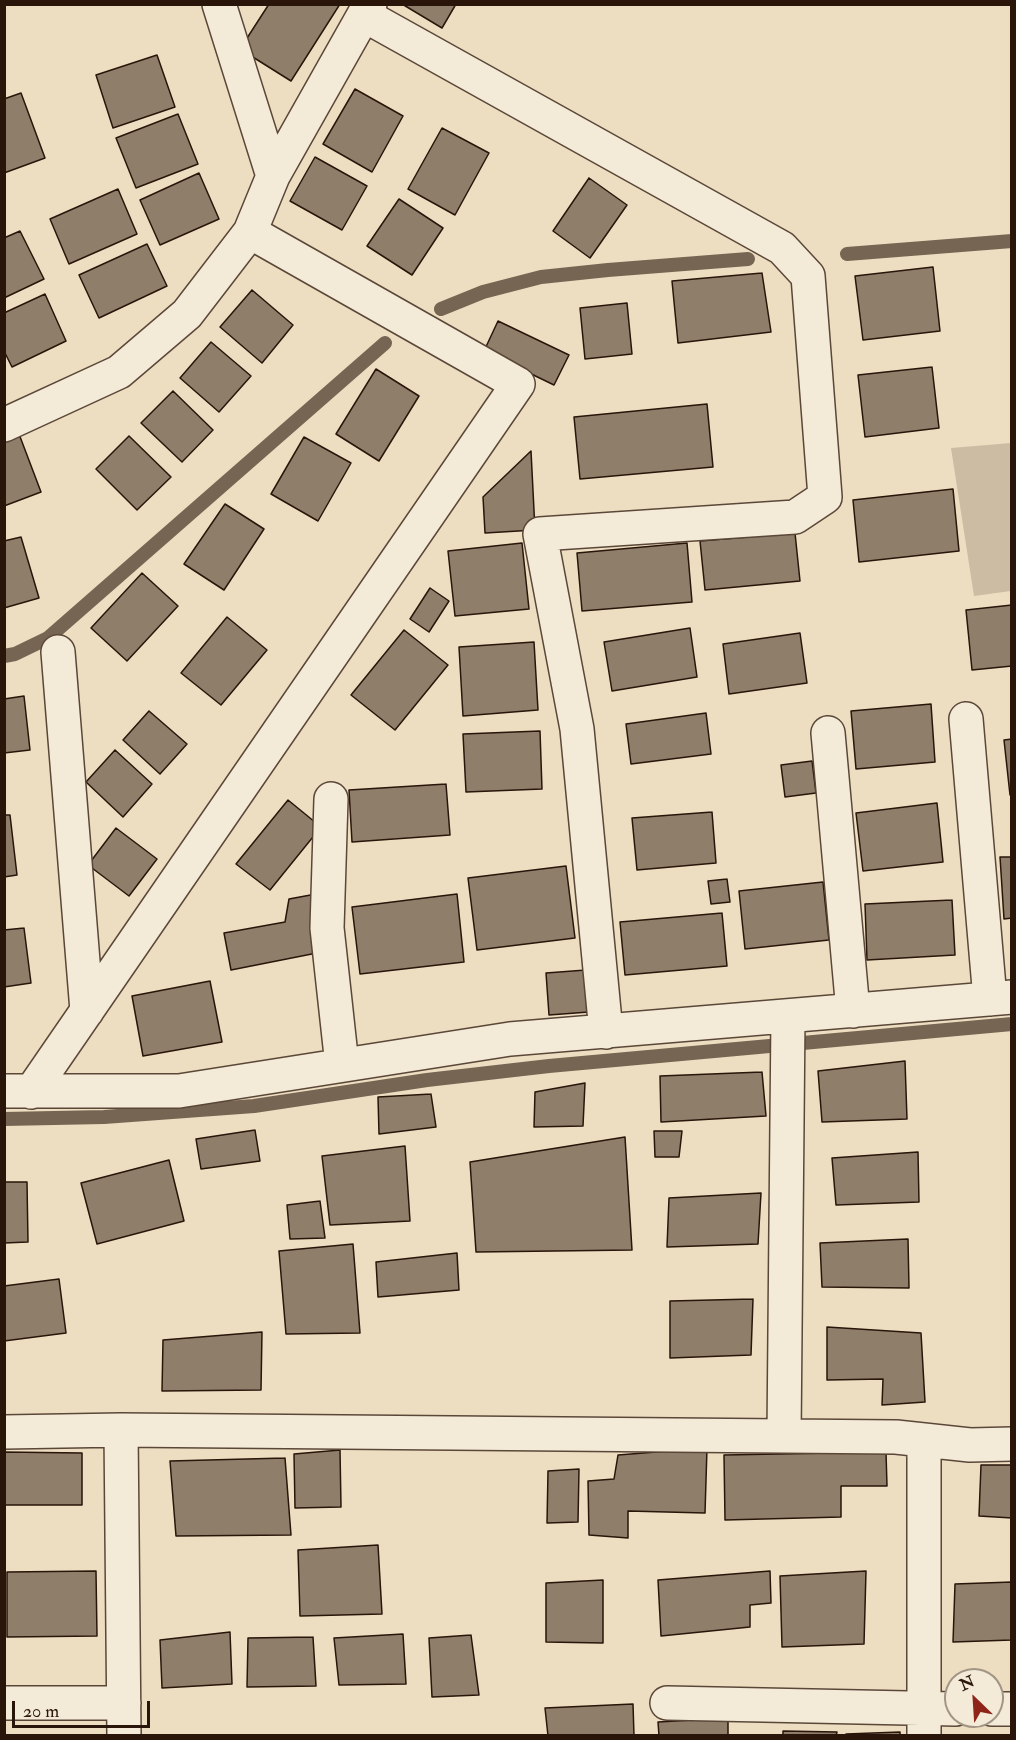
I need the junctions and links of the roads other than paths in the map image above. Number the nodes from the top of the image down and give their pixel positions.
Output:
1 (219, 4) edge
2 (367, 10) edge
3 (273, 176) junction
4 (250, 232) junction
5 (4, 425) edge
6 (58, 652) dead end
7 (966, 719) dead end
8 (828, 733) dead end
9 (331, 800) dead end
10 (1001, 998) edge
11 (87, 1011) junction
12 (854, 1011) junction
13 (606, 1032) junction
14 (788, 1038) junction
15 (342, 1065) junction
16 (18, 1091) edge
17 (121, 1430) junction
18 (4, 1432) edge
19 (784, 1436) junction
20 (924, 1441) junction
21 (1011, 1444) edge
22 (4, 1703) edge
23 (124, 1703) junction
24 (667, 1703) dead end
25 (935, 1718) edge
26 (124, 1736) edge

1 - 3 street
2 - 3 street
2 - 13 street
3 - 4 street
4 - 5 street
4 - 11 street
6 - 11 street
7 - 10 street
8 - 12 street
9 - 15 street
10 - 12 street
11 - 16 street
12 - 14 street
13 - 14 street
13 - 15 street
14 - 19 street
15 - 16 street
17 - 18 street
17 - 19 street
17 - 23 street
19 - 20 street
20 - 21 street
20 - 25 street
22 - 23 street
23 - 26 street
24 - 25 street

